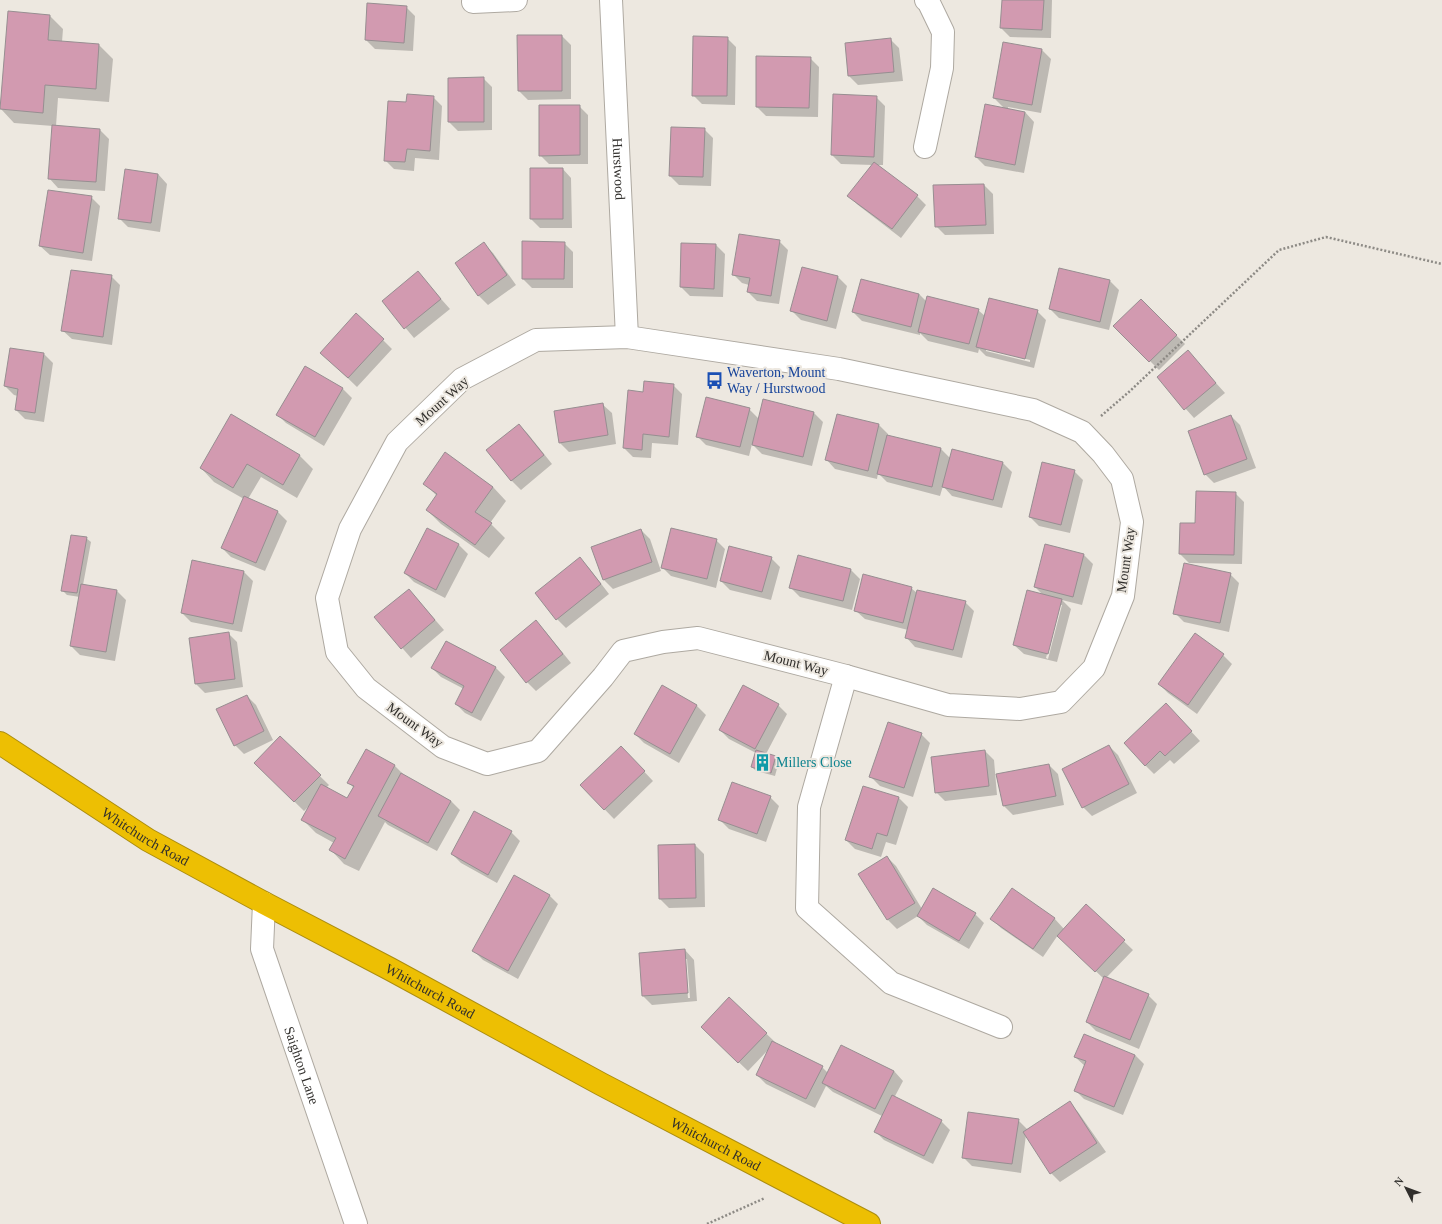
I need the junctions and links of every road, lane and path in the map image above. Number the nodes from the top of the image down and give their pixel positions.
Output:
1 (516, 0) edge
2 (611, 0) edge
3 (926, 0) edge
4 (473, 2) dead end
5 (925, 147) dead end
6 (1442, 264) edge
7 (626, 337) junction
8 (1082, 432) junction
9 (846, 676) junction
10 (0, 743) edge
11 (264, 904) junction
12 (1001, 1027) dead end
13 (781, 1177) junction
14 (356, 1224) edge
15 (707, 1224) edge
16 (869, 1224) edge

1 - 4 street
2 - 7 street, Hurstwood
3 - 5 street
6 - 8 path
7 - 8 street, Mount Way
7 - 9 street, Mount Way
8 - 9 street, Mount Way
9 - 12 street
10 - 11 highway, Whitchurch Road
11 - 13 highway, Whitchurch Road
11 - 14 street, Saighton Lane
13 - 15 path
13 - 16 highway, Whitchurch Road

